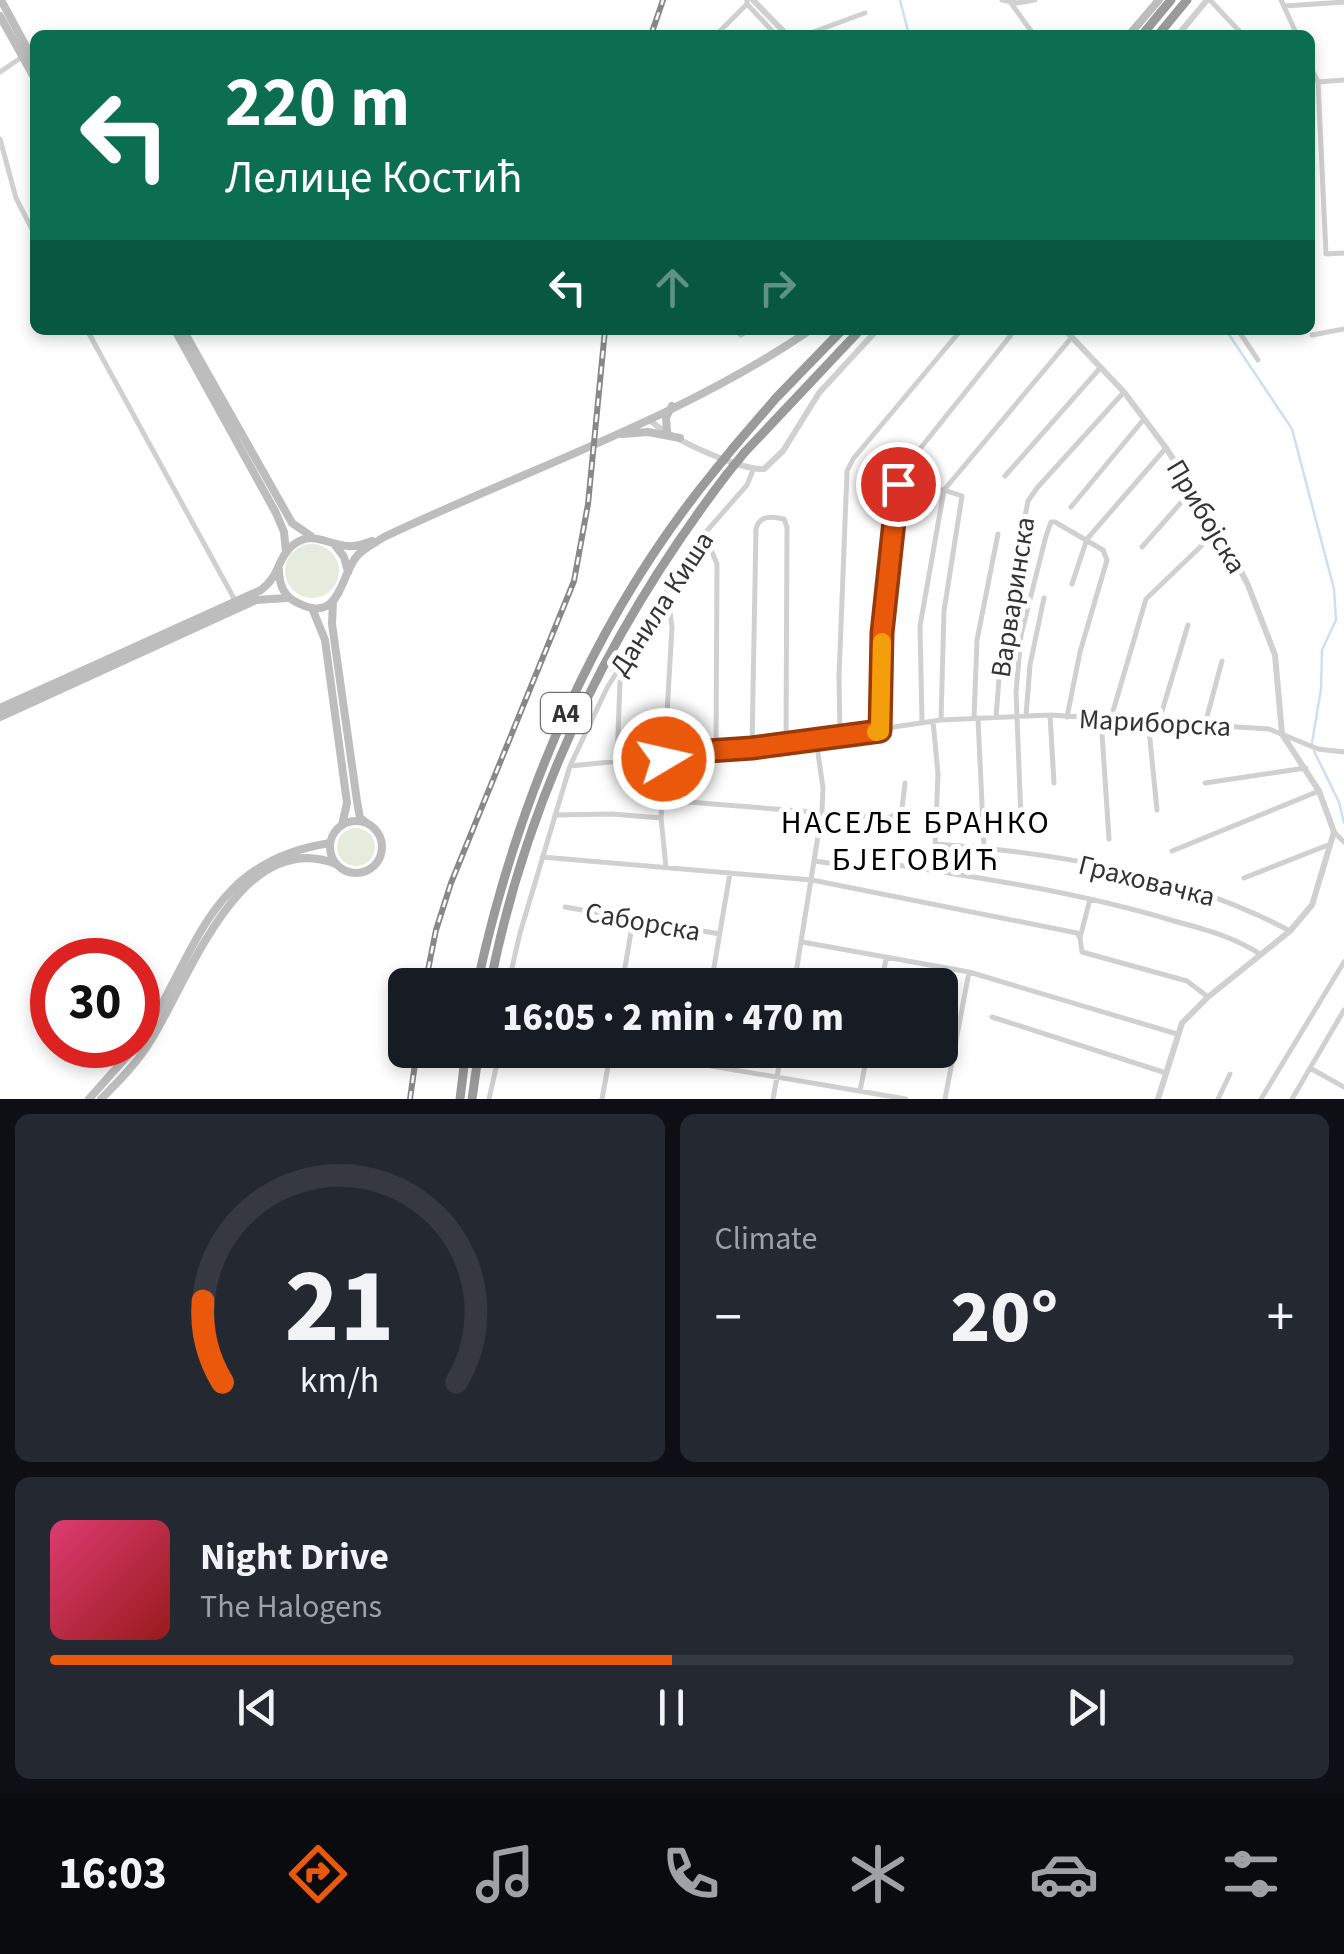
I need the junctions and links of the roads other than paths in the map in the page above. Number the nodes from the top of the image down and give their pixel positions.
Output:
1 (1, 0) edge
2 (1002, 0) edge
3 (1035, 0) edge
4 (1159, 0) edge
5 (1171, 0) edge
6 (1187, 0) edge
7 (1209, 0) edge
8 (749, 2) edge
9 (1011, 2) junction
10 (1344, 2) edge
11 (1283, 3) edge
12 (865, 13) dead end
13 (0, 16) edge
14 (721, 30) edge
15 (772, 30) edge
16 (781, 30) edge
17 (819, 30) edge
18 (1031, 30) edge
19 (1134, 30) edge
20 (1146, 30) edge
21 (1162, 30) edge
22 (1182, 30) edge
23 (1238, 30) edge
24 (1295, 30) edge
25 (30, 54) edge
26 (22, 57) junction
27 (30, 71) edge
28 (0, 72) edge
29 (1315, 75) edge
30 (1344, 80) edge
31 (1318, 82) junction
32 (0, 139) edge
33 (1323, 189) junction
34 (1315, 190) edge
35 (30, 225) edge
36 (1344, 253) edge
37 (1344, 329) edge
38 (1315, 334) edge
39 (90, 335) edge
40 (178, 335) edge
41 (186, 335) edge
42 (802, 335) edge
43 (837, 335) edge
44 (855, 335) edge
45 (871, 335) edge
46 (957, 335) edge
47 (1011, 335) edge
48 (1241, 335) edge
49 (1072, 337) joint
50 (1258, 360) dead end
51 (1100, 368) junction
52 (1124, 392) junction
53 (672, 406) junction
54 (648, 418) junction
55 (1144, 419) junction
56 (667, 432) junction
57 (608, 438) junction
58 (680, 438) junction
59 (1166, 448) junction
60 (738, 450) junction
61 (753, 470) junction
62 (722, 472) junction
63 (1005, 476) dead end
64 (898, 484) junction
65 (1192, 489) junction
66 (944, 490) junction
67 (1071, 507) dead end
68 (1219, 529) junction
69 (998, 534) dead end
70 (384, 537) junction
71 (315, 538) junction
72 (1087, 538) junction
73 (698, 541) junction
74 (331, 542) junction
75 (1142, 547) dead end
76 (286, 552) junction
77 (279, 570) junction
78 (347, 578) junction
79 (1072, 584) dead end
80 (1044, 598) dead end
81 (660, 599) junction
82 (291, 600) junction
83 (333, 601) junction
84 (236, 602) junction
85 (312, 608) junction
86 (1188, 625) dead end
87 (1222, 661) dead end
88 (620, 682) dead end
89 (0, 708) edge
90 (1026, 716) junction
91 (1050, 716) junction
92 (1068, 716) junction
93 (0, 717) edge
94 (1015, 717) junction
95 (976, 718) junction
96 (996, 718) junction
97 (1101, 718) junction
98 (1111, 718) junction
99 (1148, 720) junction
100 (937, 721) junction
101 (1159, 721) junction
102 (922, 722) junction
103 (1206, 724) junction
104 (880, 731) junction
105 (1282, 734) junction
106 (840, 736) junction
107 (816, 739) junction
108 (786, 742) junction
109 (752, 748) junction
110 (716, 751) junction
111 (1344, 752) edge
112 (664, 754) junction
113 (617, 761) junction
114 (570, 766) junction
115 (1306, 768) junction
116 (905, 783) dead end
117 (1054, 783) dead end
118 (1205, 783) dead end
119 (1319, 790) junction
120 (662, 800) junction
121 (822, 810) junction
122 (1157, 810) dead end
123 (555, 816) junction
124 (661, 818) junction
125 (1022, 818) dead end
126 (368, 824) junction
127 (342, 825) junction
128 (1334, 832) junction
129 (1108, 839) dead end
130 (330, 842) junction
131 (1344, 842) edge
132 (937, 844) junction
133 (1328, 846) junction
134 (984, 847) junction
135 (1172, 851) dead end
136 (542, 857) junction
137 (814, 861) junction
138 (336, 864) junction
139 (666, 866) junction
140 (934, 870) junction
141 (730, 872) junction
142 (1244, 878) dead end
143 (812, 880) junction
144 (1090, 899) junction
145 (565, 907) dead end
146 (633, 920) junction
147 (1290, 931) junction
148 (720, 934) junction
149 (1080, 938) junction
150 (802, 942) junction
151 (1260, 954) junction
152 (886, 959) junction
153 (1344, 962) edge
154 (482, 968) edge
155 (494, 968) edge
156 (513, 968) edge
157 (625, 968) edge
158 (714, 968) edge
159 (797, 968) edge
160 (884, 968) edge
161 (969, 972) junction
162 (1208, 997) junction
163 (160, 1003) edge
164 (1344, 1010) edge
165 (992, 1017) dead end
166 (1177, 1034) junction
167 (117, 1068) edge
168 (464, 1068) edge
169 (476, 1068) edge
170 (496, 1068) edge
171 (610, 1068) edge
172 (727, 1068) edge
173 (779, 1068) edge
174 (864, 1068) edge
175 (1310, 1068) junction
176 (1166, 1072) junction
177 (1230, 1074) dead end
178 (778, 1077) junction
179 (1344, 1087) edge
180 (860, 1091) junction
181 (89, 1099) edge
182 (101, 1099) edge
183 (460, 1099) edge
184 (472, 1099) edge
185 (489, 1099) edge
186 (602, 1099) edge
187 (774, 1099) edge
188 (906, 1099) edge
189 (945, 1099) edge
190 (1158, 1099) edge
191 (1218, 1099) edge
192 (1261, 1099) edge
193 (1292, 1099) edge

1 - 25 main road
2 - 9 street
3 - 9 street
4 - 19 main road
5 - 20 highway
6 - 21 highway
7 - 22 street
7 - 23 street
8 - 14 street
8 - 15 street
8 - 16 street
9 - 18 street
10 - 11 street
11 - 24 street
12 - 17 street
13 - 26 main road
26 - 27 main road
26 - 28 street
29 - 31 street
30 - 31 street
31 - 33 street
32 - 35 street
33 - 34 street
33 - 36 street
37 - 38 street
39 - 84 street
40 - 76 main road
41 - 71 main road
42 - 53 main road
43 - 60 highway, A4
44 - 60 highway, A4
45 - 61 street, Данила Киша
46 - 106 street
47 - 64 street
48 - 50 street
49 - 51 street, Прибојска
49 - 66 street
51 - 52 street, Прибојска
51 - 63 street
52 - 55 street, Прибојска
52 - 96 street, Варваринска
53 - 54 main road
53 - 56 main road
54 - 56 street
54 - 57 main road
55 - 59 street, Прибојска
55 - 67 street
56 - 58 street
57 - 58 main road
57 - 70 main road
58 - 61 street
59 - 65 street, Прибојска
59 - 72 street
60 - 62 highway, A4, bridge
61 - 73 street, Данила Киша
62 - 154 highway, A4
62 - 155 highway, A4
64 - 66 street
64 - 104 street
65 - 68 street, Прибојска
65 - 75 street
66 - 100 street
66 - 102 street
68 - 98 street
68 - 105 street, Прибојска
69 - 95 street
70 - 74 main road
70 - 78 main road
71 - 74 main road
71 - 76 main road
72 - 79 street
72 - 92 street
72 - 94 street
73 - 81 street, Данила Киша
73 - 110 street
74 - 78 main road
76 - 77 main road
77 - 82 main road
77 - 84 main road
78 - 83 main road
80 - 90 street
81 - 112 street
81 - 114 street, Данила Киша
82 - 85 main road
82 - 93 main road
83 - 85 main road
83 - 126 main road
84 - 89 main road
85 - 127 main road
86 - 101 street
87 - 103 street
88 - 113 street
90 - 91 street, Мариборска
90 - 94 street, Мариборска
91 - 92 street, Мариборска
91 - 117 street
92 - 97 street, Мариборска
94 - 96 street, Мариборска
94 - 125 street
95 - 96 street, Мариборска
95 - 100 street, Мариборска
95 - 134 street
97 - 98 street, Мариборска
97 - 129 street
98 - 99 street, Мариборска
99 - 101 street, Мариборска
99 - 122 street
100 - 102 street, Мариборска
100 - 132 street
101 - 103 street, Мариборска
102 - 104 street, Мариборска
103 - 105 street, Мариборска
104 - 106 street, Мариборска
105 - 111 street, Мариборска
105 - 115 street
106 - 107 street, Мариборска
107 - 108 street, Мариборска
107 - 121 street
108 - 109 street, Мариборска
108 - 109 street
109 - 110 street, Мариборска
110 - 112 street, Мариборска
112 - 113 street, Мариборска
112 - 120 street
113 - 114 street, Мариборска
114 - 123 street, Данила Киша
115 - 118 street
115 - 119 street
116 - 121 street
119 - 128 street
119 - 135 street
120 - 121 street
120 - 124 street
121 - 137 street
123 - 124 street
123 - 136 street, Данила Киша
124 - 139 street
126 - 127 main road
126 - 138 main road
127 - 130 main road
128 - 131 street
128 - 133 street
130 - 138 main road
130 - 163 main road
132 - 134 street, Граховачка
132 - 140 street
133 - 142 street
133 - 147 street
134 - 147 street, Граховачка
136 - 139 street
136 - 156 street, Данила Киша
137 - 140 street
137 - 143 street
138 - 182 main road
139 - 141 street
140 - 144 street
141 - 143 street
141 - 148 street
143 - 149 street
143 - 150 street
144 - 149 street
144 - 151 street
145 - 146 street, Саборска
146 - 148 street, Саборска
146 - 157 street
147 - 151 street
148 - 158 street
149 - 162 street
150 - 152 street
150 - 159 street
151 - 162 street
152 - 160 street
152 - 161 street
153 - 192 street
161 - 166 street
161 - 189 street
162 - 166 street
164 - 175 street
165 - 176 street
166 - 176 street
167 - 181 main road
168 - 183 highway
169 - 184 highway
170 - 185 street
171 - 186 street
172 - 178 street
173 - 178 street
174 - 180 street
175 - 179 street
175 - 193 street
176 - 190 street
177 - 191 street
178 - 180 street
178 - 187 street
180 - 188 street

